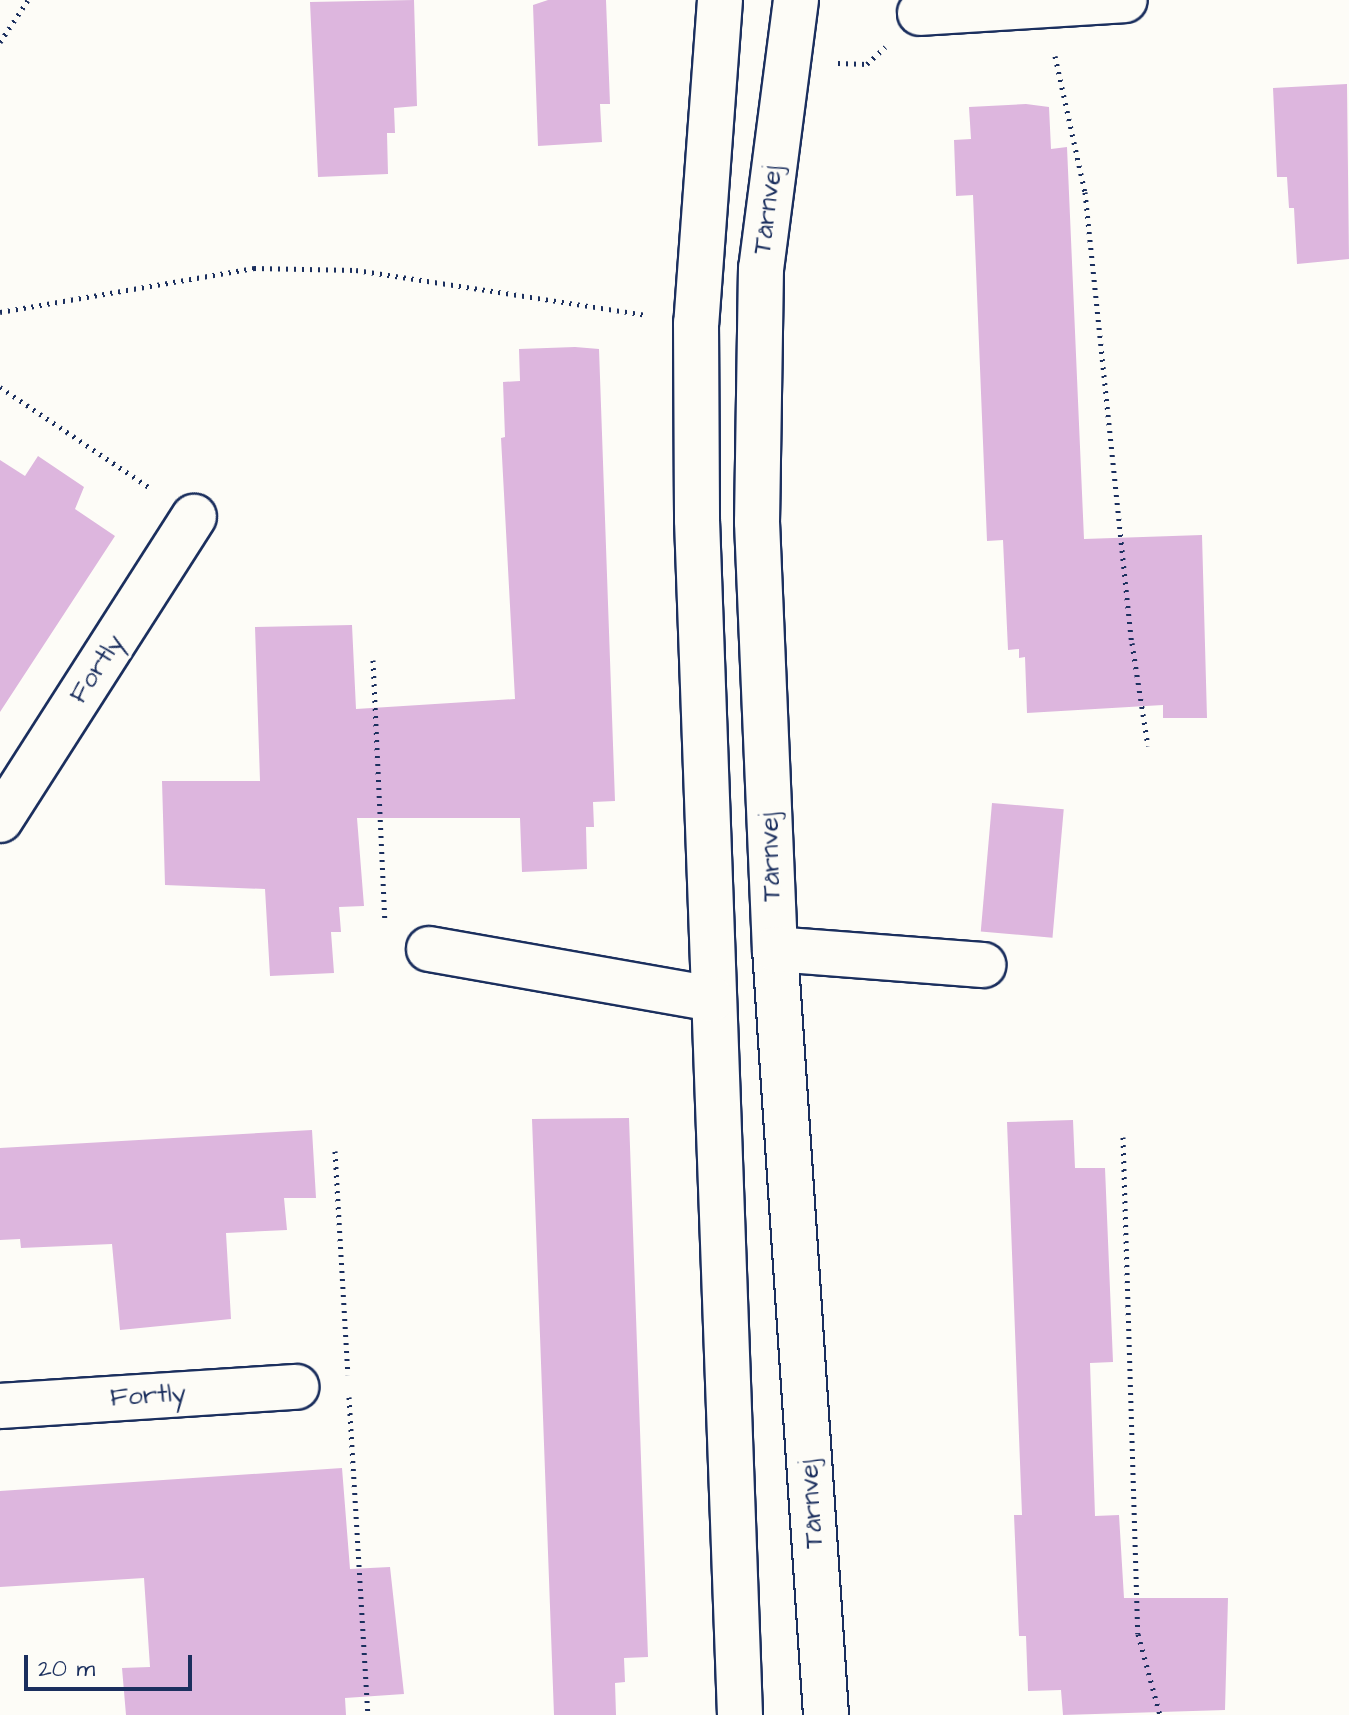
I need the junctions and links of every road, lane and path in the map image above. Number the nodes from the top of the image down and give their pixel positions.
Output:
1 (28, 0) edge
2 (720, 0) edge
3 (796, 0) edge
4 (1125, 0) edge
5 (1044, 5) junction
6 (920, 13) joint
7 (0, 42) edge
8 (786, 61) junction
9 (0, 312) edge
10 (696, 323) junction
11 (0, 387) edge
12 (194, 517) joint
13 (373, 660) dead end
14 (1148, 746) dead end
15 (0, 820) edge
16 (429, 949) joint
17 (775, 949) junction
18 (983, 965) dead end
19 (712, 999) junction
20 (1123, 1137) dead end
21 (335, 1151) dead end
22 (296, 1387) dead end
23 (0, 1406) edge
24 (368, 1715) edge
25 (740, 1715) edge
26 (826, 1715) edge
27 (1160, 1715) edge

1 - 7 path
2 - 10 street
3 - 8 street, Tårnvej
4 - 5 street
5 - 6 street
5 - 14 path
6 - 8 path
8 - 17 street, Tårnvej
9 - 10 path
10 - 19 street
11 - 12 path
12 - 15 street, Fortly
13 - 16 path
16 - 19 street
17 - 18 street
17 - 26 street, Tårnvej
19 - 25 street
20 - 27 path
21 - 24 path
22 - 23 street, Fortly

